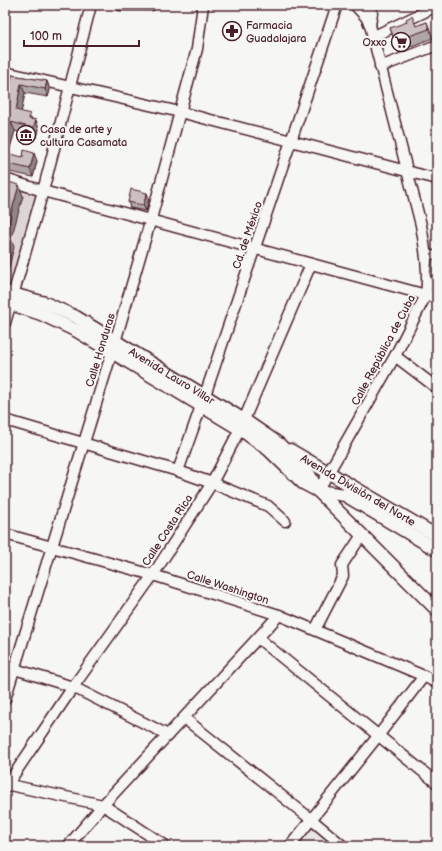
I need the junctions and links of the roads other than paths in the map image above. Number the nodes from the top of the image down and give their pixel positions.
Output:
1 (91, 5) edge
2 (120, 5) edge
3 (151, 5) edge
4 (203, 5) edge
5 (337, 5) edge
6 (355, 5) edge
7 (368, 5) edge
8 (437, 6) edge
9 (370, 25) junction
10 (372, 37) junction
11 (437, 45) edge
12 (380, 67) junction
13 (5, 72) edge
14 (70, 86) junction
15 (180, 112) junction
16 (292, 142) junction
17 (408, 172) junction
18 (5, 179) edge
19 (437, 179) edge
20 (43, 191) junction
21 (151, 219) junction
22 (255, 249) junction
23 (426, 255) junction
24 (437, 257) edge
25 (311, 264) junction
26 (426, 295) junction
27 (8, 298) edge
28 (437, 298) edge
29 (5, 323) edge
30 (114, 347) junction
31 (395, 356) junction
32 (437, 388) edge
33 (203, 401) junction
34 (5, 420) edge
35 (242, 424) junction
36 (84, 443) junction
37 (279, 444) junction
38 (178, 471) junction
39 (330, 472) junction
40 (212, 483) junction
41 (318, 491) junction
42 (285, 521) dead end
43 (418, 524) junction
44 (5, 534) edge
45 (362, 535) junction
46 (411, 535) junction
47 (437, 536) edge
48 (52, 548) junction
49 (437, 550) edge
50 (152, 575) junction
51 (437, 610) edge
52 (280, 615) junction
53 (315, 630) junction
54 (258, 638) junction
55 (10, 668) edge
56 (424, 676) junction
57 (437, 683) edge
58 (73, 687) junction
59 (5, 700) edge
60 (184, 718) junction
61 (168, 735) junction
62 (378, 736) junction
63 (437, 783) edge
64 (6, 785) edge
65 (103, 804) junction
66 (312, 820) junction
67 (68, 846) edge
68 (166, 846) edge
69 (290, 846) edge
70 (343, 846) edge

1 - 14 street
2 - 3 street
4 - 15 street, Calle Honduras
5 - 16 street, Cd. de México
6 - 9 street, Calle República de Cuba
7 - 9 street
8 - 10 street
9 - 10 street, Calle República de Cuba
10 - 12 street, Calle República de Cuba
11 - 12 street
12 - 17 street, Calle República de Cuba
13 - 14 street
14 - 15 street
14 - 20 street
15 - 16 street
15 - 21 street, Calle Honduras
16 - 17 street
16 - 22 street, Cd. de México
17 - 19 street
17 - 23 street, Calle República de Cuba
18 - 20 street
20 - 21 street
20 - 27 street
21 - 22 street
21 - 30 street, Calle Honduras
22 - 25 street
22 - 33 street, Cd. de México
23 - 24 street
23 - 26 street, Calle República de Cuba
25 - 26 street
25 - 35 street, Calle Costa Rica
26 - 28 street
26 - 31 street, Calle República de Cuba
27 - 29 street
27 - 30 main road, Avenida Lauro Villar
30 - 33 main road, Avenida Lauro Villar
30 - 36 street, Calle Honduras
31 - 32 street
31 - 39 street, Calle República de Cuba
33 - 35 main road, Avenida Lauro Villar
33 - 38 street, Cd. de México
34 - 36 street
35 - 37 main road, Avenida Lauro Villar
35 - 40 street, Calle Costa Rica
35 - 41 main road, Avenida Lauro Villar
36 - 38 street
36 - 48 street, Calle Honduras
37 - 39 main road, Avenida División del Norte
37 - 41 main road, Avenida Lauro Villar
38 - 40 street
39 - 41 street, Calle República de Cuba
39 - 43 main road, Avenida División del Norte
40 - 42 street
40 - 50 street, Calle Costa Rica
41 - 45 main road, Avenida Lauro Villar
41 - 46 main road, Avenida División del Norte
43 - 46 main road
43 - 47 main road, Avenida División del Norte
44 - 48 street, Calle Washington
45 - 51 main road, Avenida Lauro Villar
45 - 53 street
46 - 49 main road, Avenida División del Norte
48 - 50 street, Calle Washington
48 - 55 street, Calle Honduras
50 - 52 street, Calle Washington
50 - 58 street, Calle Costa Rica
52 - 53 street, Calle Washington
52 - 54 street
53 - 56 street, Calle Washington
54 - 60 street
54 - 62 street
55 - 58 street
55 - 59 street, Calle Honduras
56 - 57 street, Calle Washington
56 - 62 street
58 - 61 street
58 - 64 street, Calle Costa Rica
60 - 61 street
60 - 66 street
61 - 65 street
62 - 63 street
62 - 66 street
64 - 65 street
65 - 67 street
65 - 68 street
66 - 69 street
66 - 70 street

